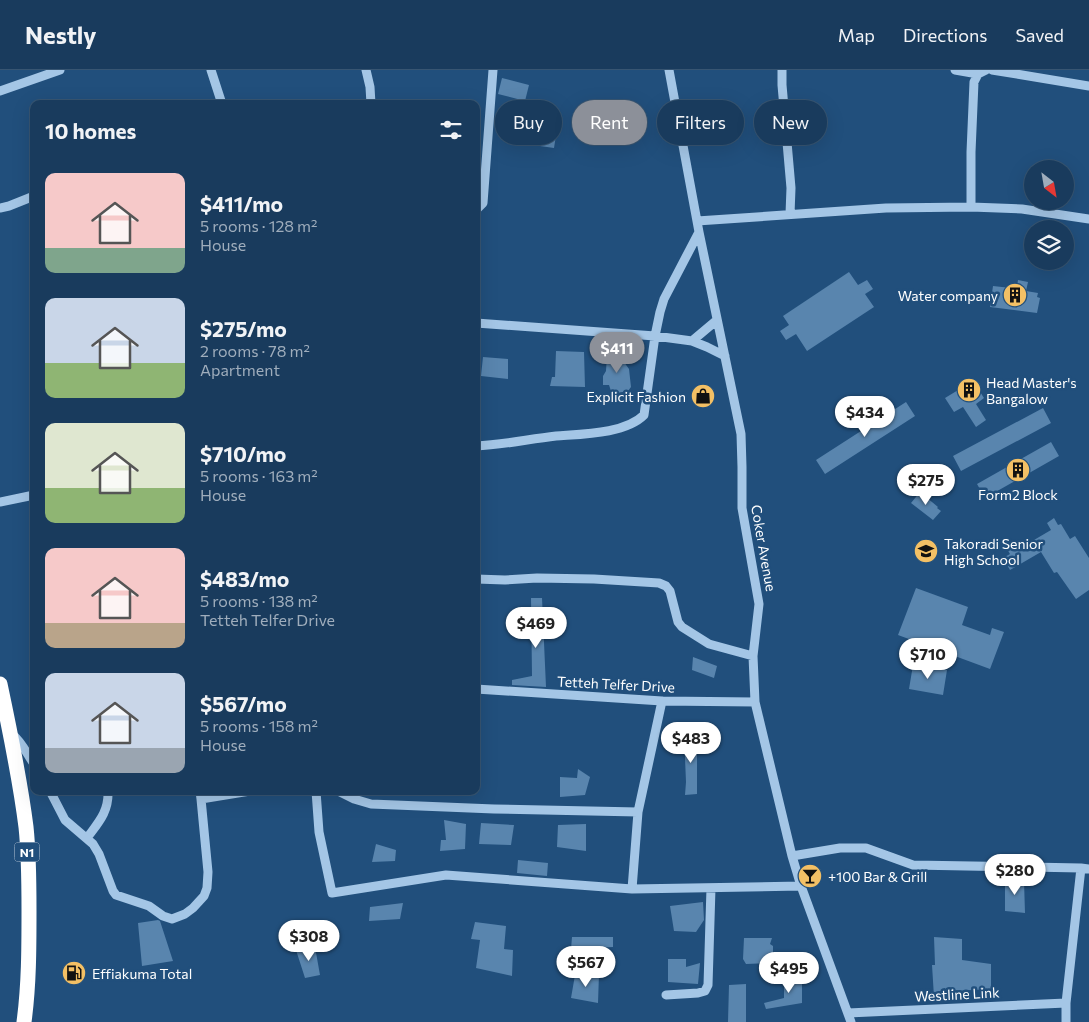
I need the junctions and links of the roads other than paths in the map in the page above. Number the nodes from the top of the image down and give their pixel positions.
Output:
1 (60, 70) edge
2 (210, 70) edge
3 (366, 70) edge
4 (493, 70) edge
5 (669, 70) edge
6 (782, 70) edge
7 (955, 70) edge
8 (992, 70) edge
9 (982, 72) edge
10 (1089, 86) edge
11 (0, 90) edge
12 (221, 100) edge
13 (371, 100) edge
14 (30, 198) edge
15 (480, 206) edge
16 (971, 207) junction
17 (0, 208) edge
18 (790, 214) junction
19 (1089, 219) edge
20 (697, 221) junction
21 (699, 232) junction
22 (717, 320) junction
23 (480, 323) edge
24 (655, 336) junction
25 (692, 342) junction
26 (725, 356) junction
27 (480, 446) edge
28 (30, 496) edge
29 (0, 502) edge
30 (480, 579) edge
31 (753, 656) junction
32 (0, 684) edge
33 (480, 689) edge
34 (662, 701) junction
35 (755, 702) junction
36 (10, 732) junction
37 (30, 758) edge
38 (52, 795) edge
39 (108, 795) edge
40 (200, 795) edge
41 (316, 795) edge
42 (346, 795) edge
43 (638, 812) junction
44 (87, 838) junction
45 (792, 856) junction
46 (1085, 868) edge
47 (801, 886) junction
48 (711, 888) junction
49 (632, 889) junction
50 (666, 995) dead end
51 (1066, 1003) junction
52 (850, 1017) edge
53 (24, 1022) edge
54 (1066, 1022) edge

1 - 11 street
2 - 12 street
3 - 13 street
4 - 15 street
5 - 20 street, Coker Avenue
6 - 18 street
7 - 9 street
8 - 10 street
9 - 16 street
14 - 17 street
16 - 18 street
16 - 19 street
18 - 20 street
20 - 21 street, Coker Avenue
21 - 22 street, Coker Avenue
21 - 24 street
22 - 25 street
22 - 26 street, Coker Avenue
23 - 24 street
24 - 25 street
24 - 27 street
25 - 26 street
26 - 31 street, Coker Avenue
28 - 29 street
30 - 31 street
31 - 35 street, Coker Avenue
32 - 36 highway, N1
33 - 34 street, Tetteh Telfer Drive
34 - 35 street, Tetteh Telfer Drive
34 - 43 street
35 - 45 street, Coker Avenue
36 - 37 street
36 - 53 highway, N1
38 - 44 street
39 - 44 street
40 - 44 street
41 - 49 street
42 - 43 street
43 - 49 street
45 - 46 street
45 - 47 street, Coker Avenue
46 - 51 street
47 - 48 street
47 - 52 street, Coker Avenue
48 - 49 street
48 - 50 street
51 - 52 street, Westline Link
51 - 54 street

